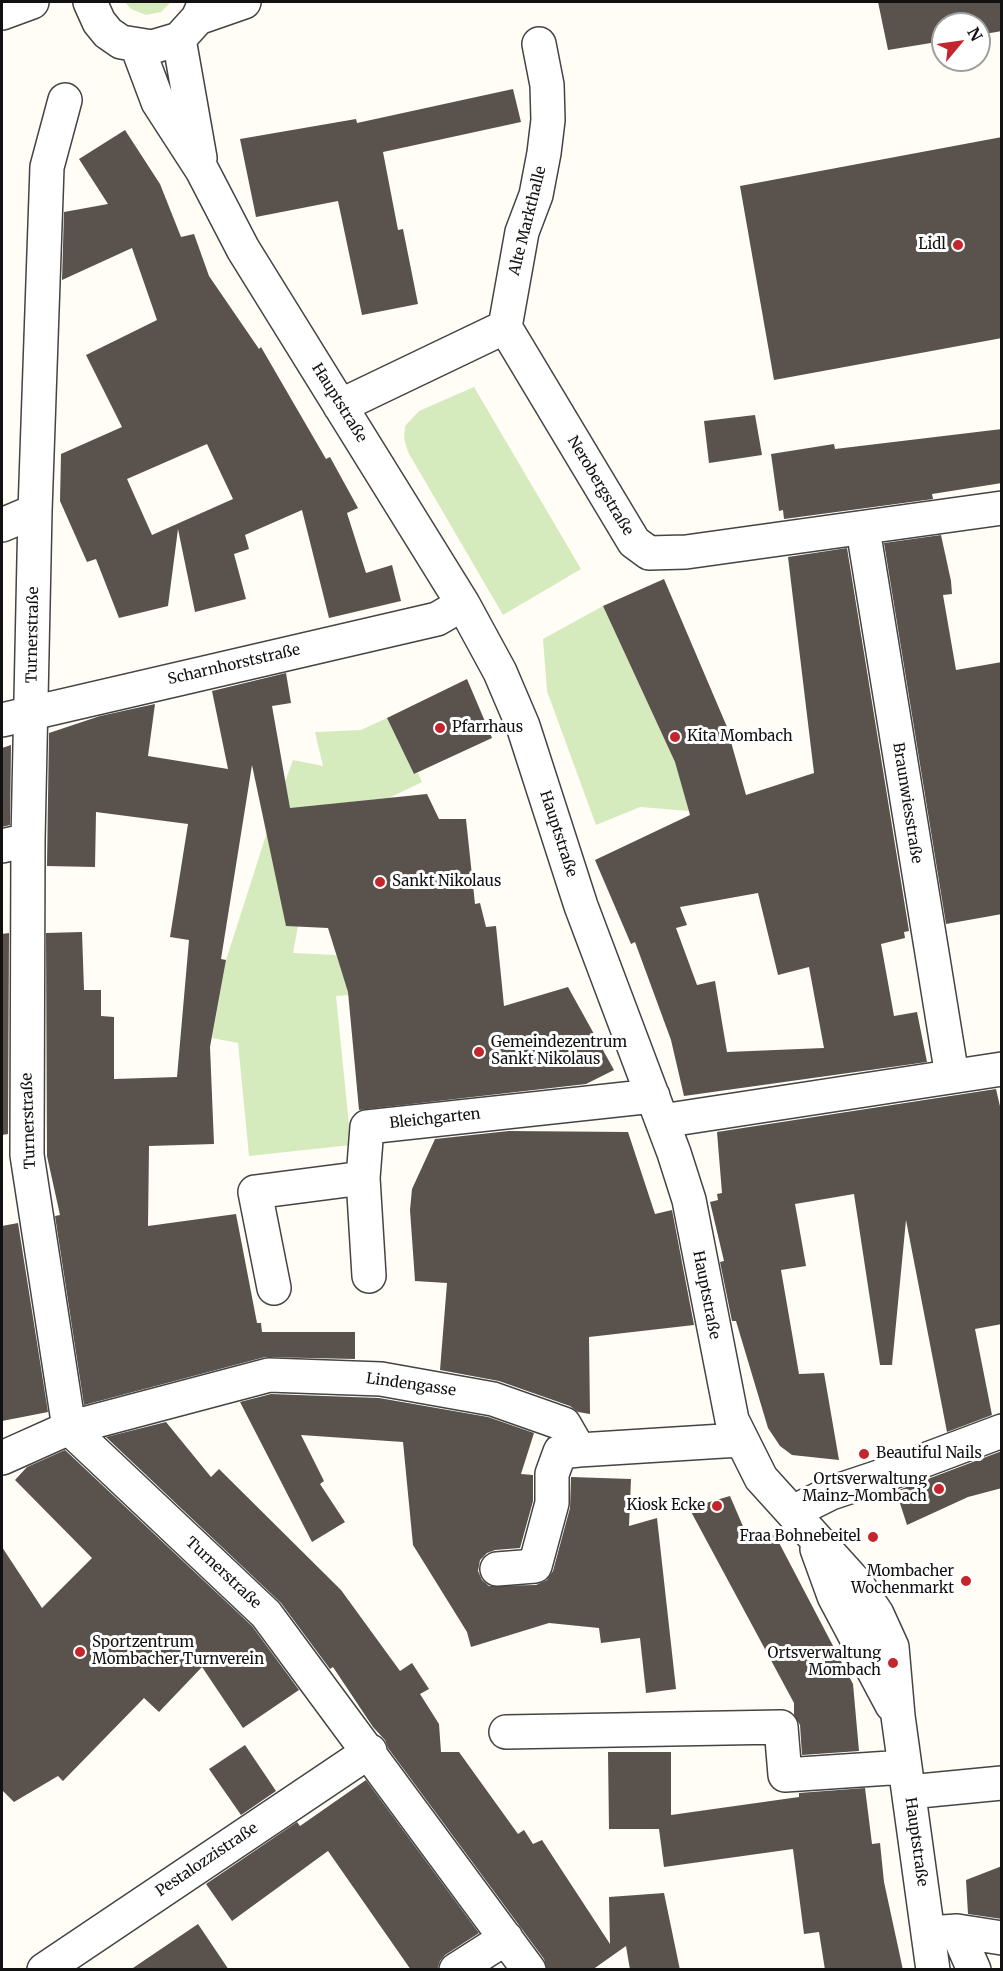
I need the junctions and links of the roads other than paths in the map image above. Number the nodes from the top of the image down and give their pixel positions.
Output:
1 (32, 2) edge
2 (90, 2) edge
3 (244, 2) edge
4 (2, 13) edge
5 (194, 19) edge
6 (539, 44) dead end
7 (136, 46) junction
8 (65, 100) dead end
9 (202, 170) junction
10 (505, 327) junction
11 (340, 406) junction
12 (1002, 508) edge
13 (35, 511) junction
14 (2, 525) edge
15 (863, 529) junction
16 (463, 604) junction
17 (16, 716) edge
18 (15, 843) edge
19 (1002, 1069) edge
20 (952, 1076) junction
21 (657, 1108) junction
22 (14, 1156) edge
23 (363, 1178) junction
24 (369, 1276) dead end
25 (274, 1288) dead end
26 (69, 1428) junction
27 (1002, 1431) edge
28 (739, 1440) junction
29 (579, 1450) junction
30 (2, 1458) edge
31 (803, 1524) junction
32 (497, 1569) dead end
33 (506, 1732) dead end
34 (370, 1750) junction
35 (907, 1780) junction
36 (1002, 1783) edge
37 (943, 1932) junction
38 (506, 1938) junction
39 (1002, 1938) edge
40 (44, 1970) edge
41 (456, 1970) edge
42 (529, 1970) edge
43 (933, 1970) edge
44 (974, 1970) edge

1 - 4 street
2 - 7 street
3 - 5 street
5 - 7 street
5 - 9 street, Hauptstraße
6 - 10 street, Alte Markthalle
7 - 9 street, Hauptstraße
8 - 13 street, Turnerstraße
9 - 11 street, Hauptstraße
10 - 11 street
10 - 15 street, Nerobergstraße
11 - 16 street, Hauptstraße
12 - 15 street, Nerobergstraße
13 - 14 street
13 - 17 street, Turnerstraße
15 - 20 street, Braunwiesstraße
16 - 17 street, Scharnhorststraße
16 - 21 street, Hauptstraße
17 - 18 street, Turnerstraße
18 - 22 street, Turnerstraße
19 - 20 street
20 - 21 street
21 - 23 street, Bleichgarten
21 - 28 street, Hauptstraße
22 - 26 street, Turnerstraße
23 - 24 street, Bleichgarten
23 - 25 street
26 - 29 street, Lindengasse
26 - 30 street, Lindengasse
26 - 34 street, Turnerstraße
27 - 31 street
28 - 29 street
28 - 31 street, Hauptstraße
29 - 32 street
31 - 35 street, Hauptstraße
33 - 35 street
34 - 38 street, Turnerstraße
34 - 40 street, Pestalozzistraße
35 - 36 street
35 - 37 street, Hauptstraße
37 - 39 street
37 - 43 street, Hauptstraße
37 - 44 street
38 - 41 street
38 - 42 street, Turnerstraße

